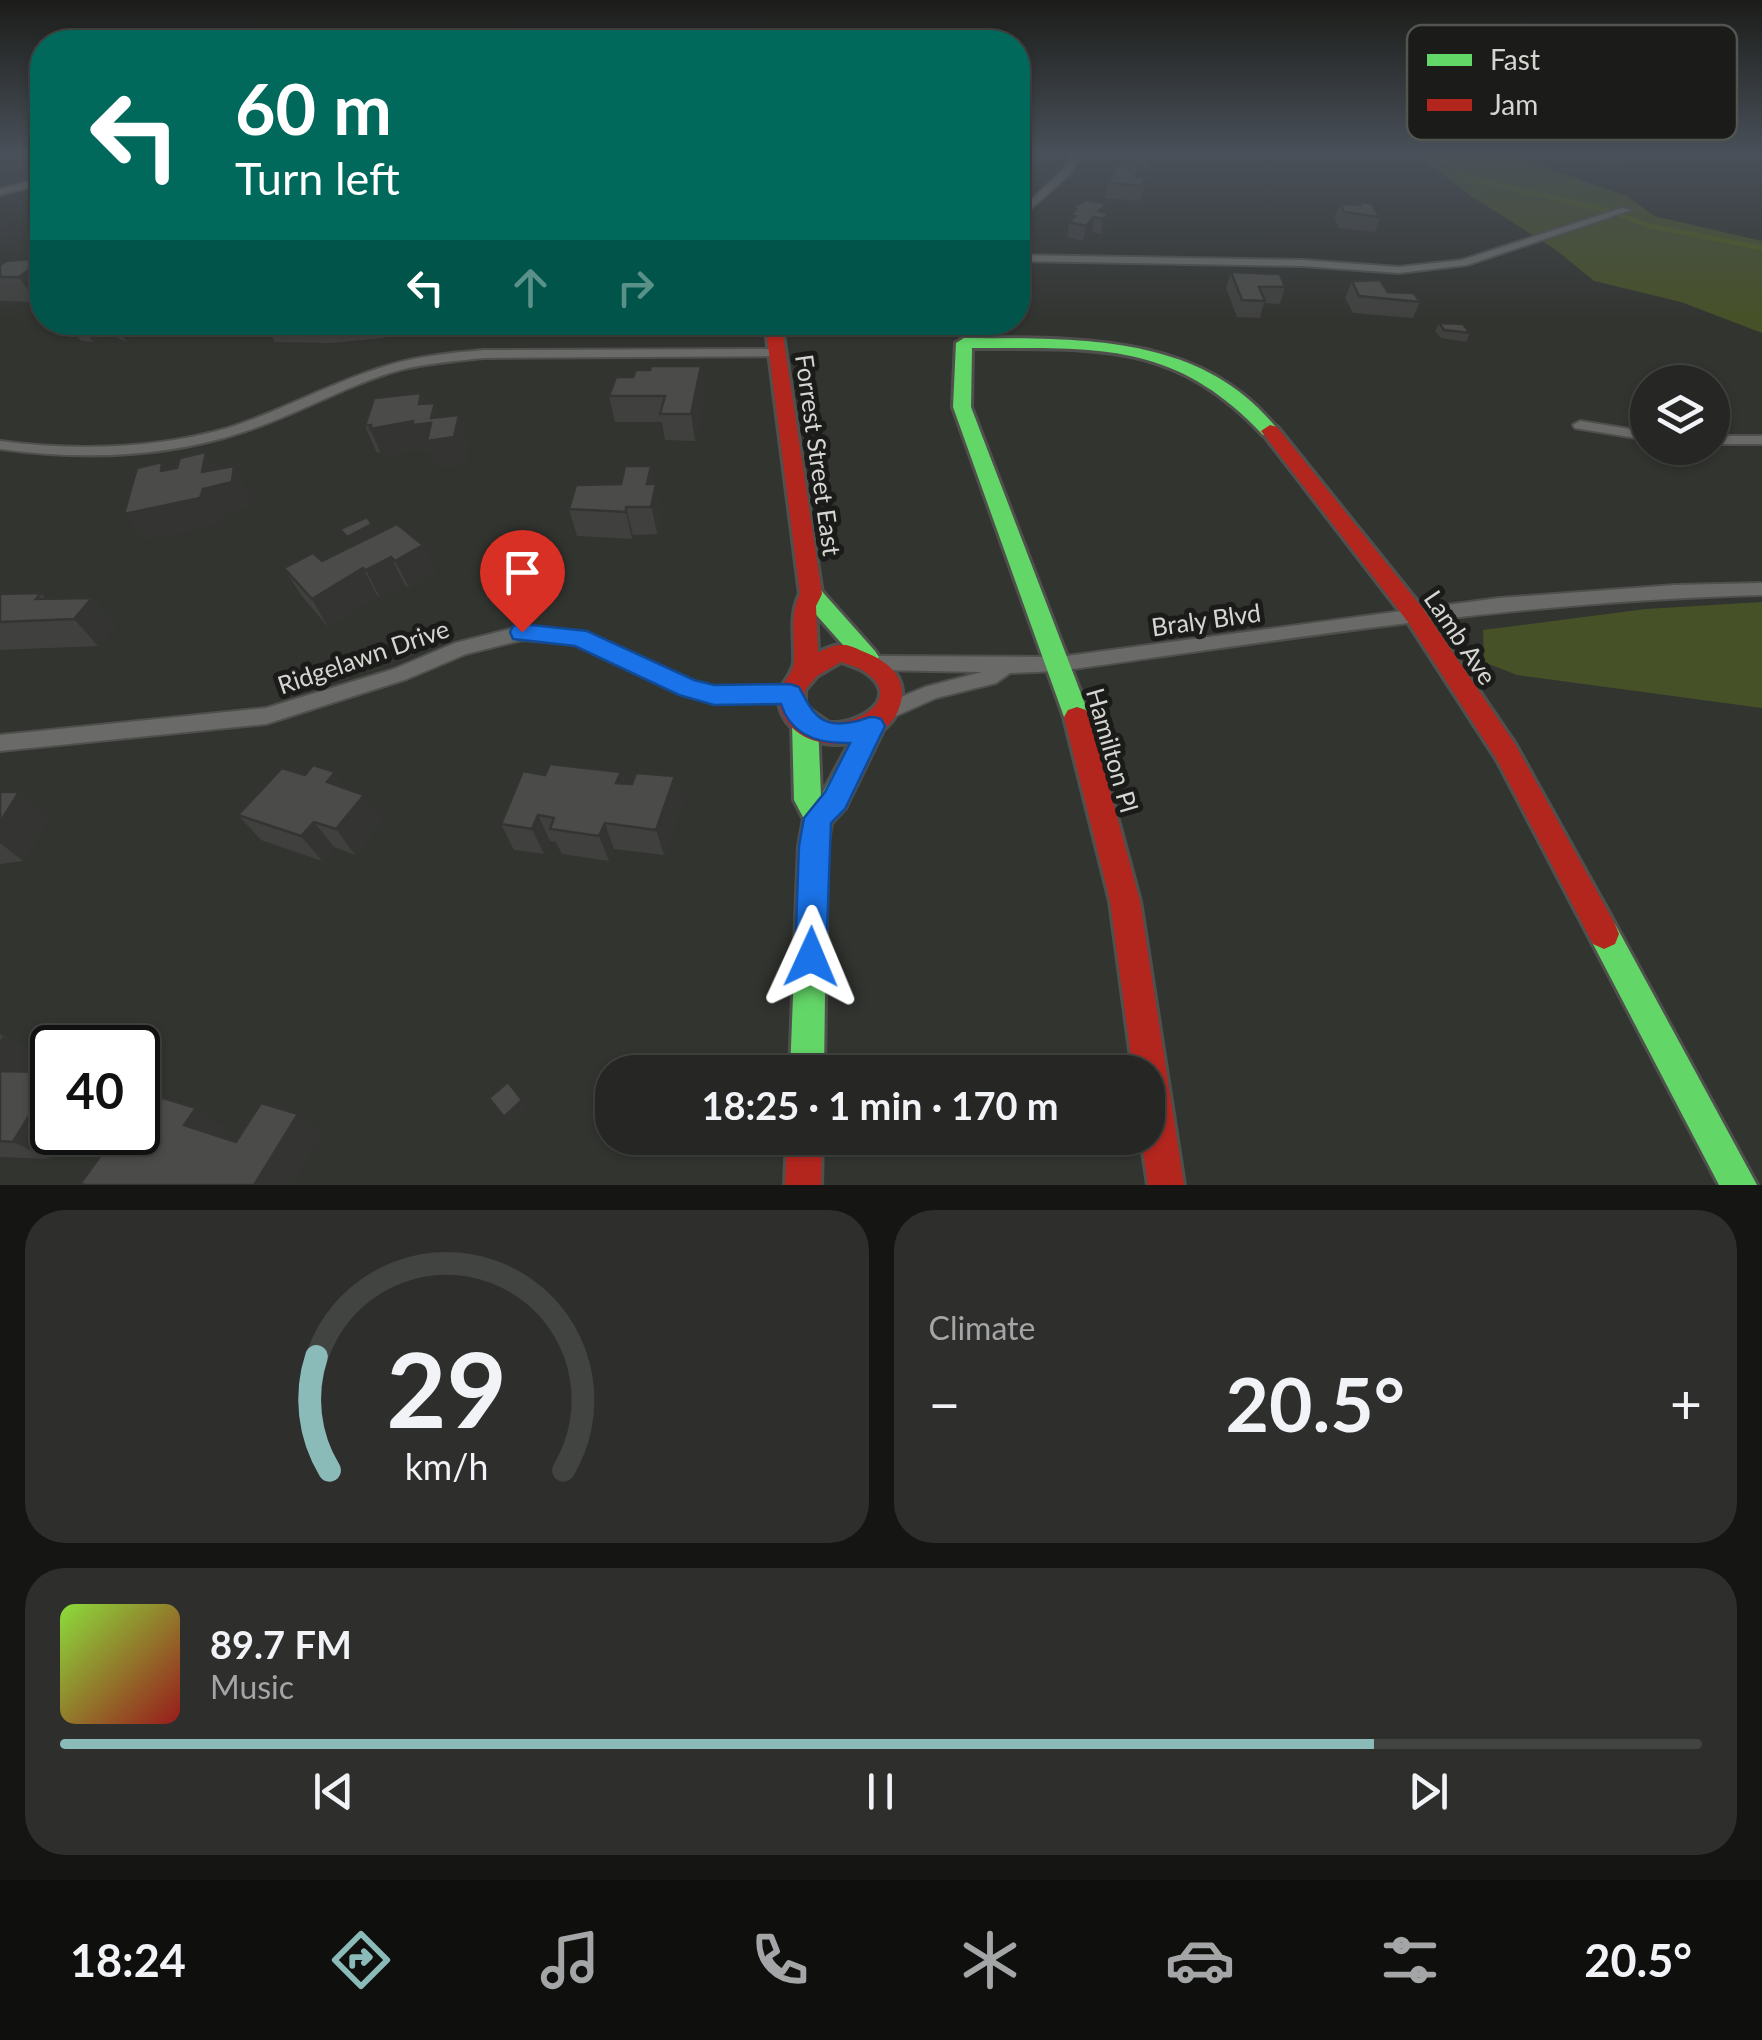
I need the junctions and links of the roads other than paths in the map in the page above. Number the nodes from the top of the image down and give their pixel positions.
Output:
1 (1626, 210) dead end
2 (1030, 258) edge
3 (775, 335) edge
4 (964, 343) joint
5 (778, 354) junction
6 (1580, 425) dead end
7 (1630, 433) edge
8 (1730, 440) edge
9 (1762, 440) edge
10 (0, 446) edge
11 (1762, 589) edge
12 (812, 594) junction
13 (1416, 616) junction
14 (872, 660) junction
15 (1058, 664) junction
16 (806, 665) junction
17 (1003, 668) junction
18 (790, 694) junction
19 (880, 719) junction
20 (805, 723) junction
21 (0, 743) edge
22 (818, 818) junction
23 (808, 1055) edge
24 (804, 1155) edge
25 (803, 1185) edge
26 (1166, 1185) edge
27 (1739, 1185) edge

1 - 2 street
3 - 5 street, Forrest Street East
4 - 13 street, Lamb Ave
4 - 15 street, Hamilton Pl
5 - 10 street
5 - 12 street, Forrest Street East
6 - 7 street
8 - 9 street
11 - 13 street, Braly Blvd
12 - 14 street, Forrest Street East
12 - 16 street, Forrest Street East
13 - 15 street, Braly Blvd
13 - 27 street, Lamb Ave
14 - 16 street
14 - 17 street
14 - 19 street
15 - 17 street, Braly Blvd
15 - 26 street, Hamilton Pl
16 - 18 street
17 - 19 street
18 - 20 street
18 - 21 street, Ridgelawn Drive
19 - 20 street
19 - 22 street
20 - 22 street
22 - 23 street
24 - 25 street

